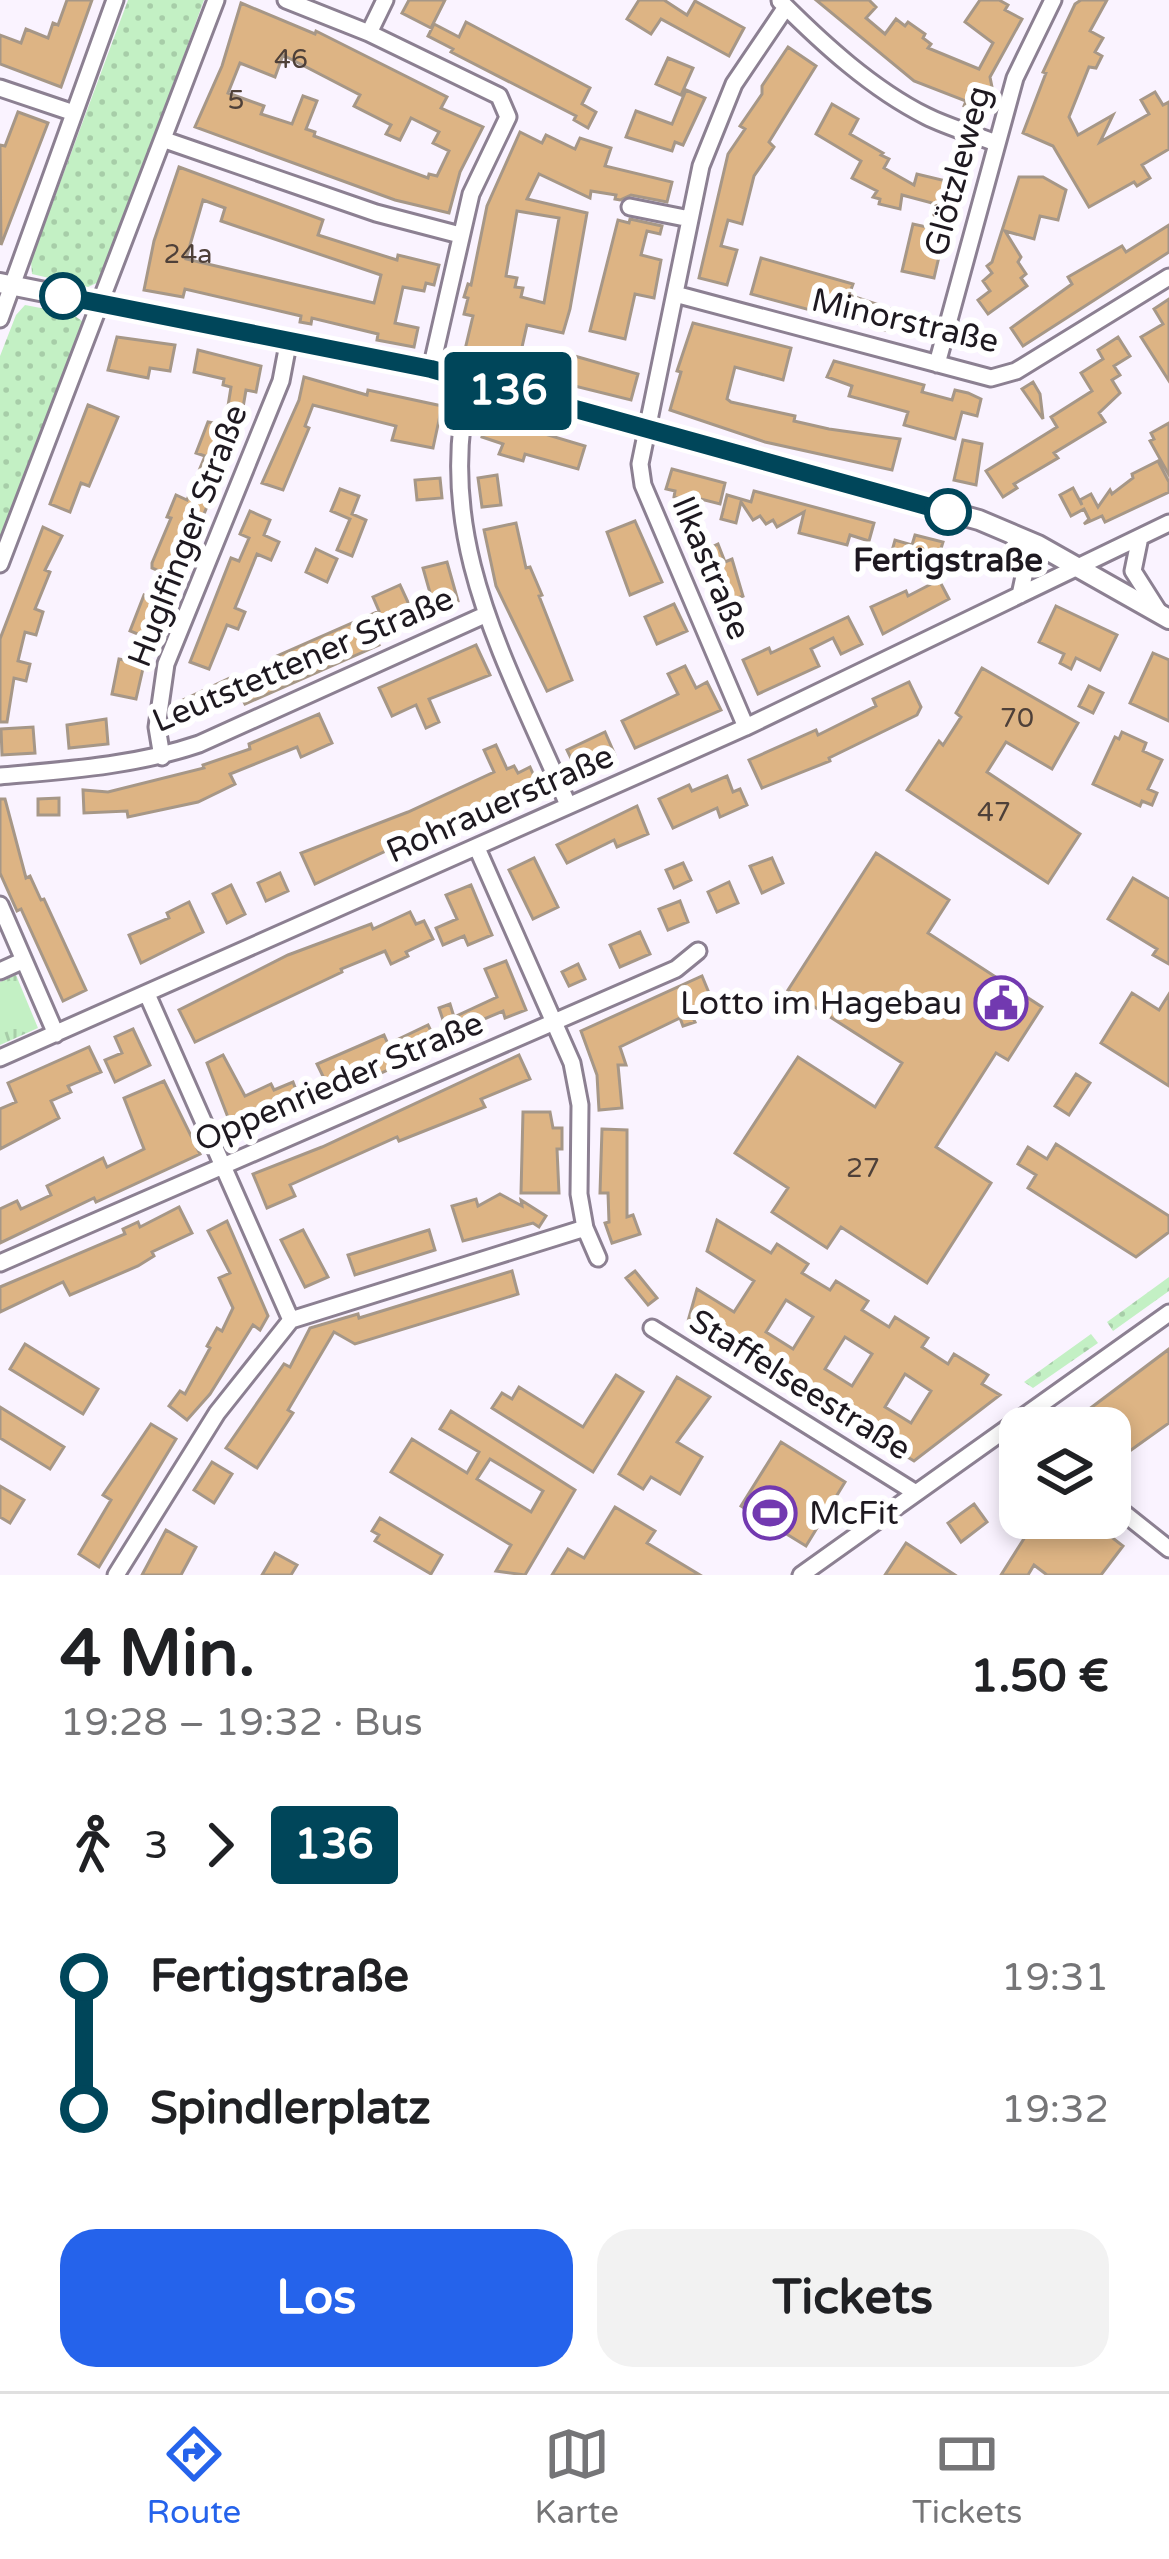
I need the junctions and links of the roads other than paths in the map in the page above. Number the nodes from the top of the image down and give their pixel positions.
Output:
1 (115, 0) edge
2 (216, 0) edge
3 (286, 0) edge
4 (385, 0) edge
5 (1053, 0) edge
6 (783, 4) edge
7 (369, 33) junction
8 (0, 88) edge
9 (74, 113) junction
10 (165, 140) junction
11 (996, 143) junction
12 (630, 207) dead end
13 (690, 219) junction
14 (460, 235) junction
15 (1169, 278) edge
16 (6, 285) edge
17 (675, 294) junction
18 (101, 303) junction
19 (0, 319) edge
20 (289, 339) junction
21 (937, 364) junction
22 (431, 369) junction
23 (470, 380) junction
24 (645, 428) junction
25 (1169, 523) edge
26 (1012, 533) junction
27 (1140, 537) junction
28 (0, 564) edge
29 (1077, 568) junction
30 (1020, 595) junction
31 (487, 614) junction
32 (1165, 617) edge
33 (746, 728) junction
34 (162, 757) junction
35 (0, 776) edge
36 (568, 805) junction
37 (478, 848) junction
38 (0, 905) edge
39 (698, 951) dead end
40 (22, 961) junction
41 (0, 971) edge
42 (147, 994) junction
43 (554, 1022) junction
44 (56, 1034) junction
45 (0, 1058) edge
46 (222, 1166) junction
47 (585, 1228) junction
48 (598, 1258) dead end
49 (0, 1263) edge
50 (1169, 1313) edge
51 (291, 1320) junction
52 (652, 1328) dead end
53 (1044, 1407) edge
54 (999, 1439) edge
55 (916, 1493) junction
56 (1131, 1519) edge
57 (1169, 1550) edge
58 (116, 1575) edge
59 (801, 1575) edge

1 - 9 street
2 - 10 street
3 - 7 street
4 - 7 street
5 - 11 street, Glötzleweg
6 - 11 street
6 - 13 street, Ilkastraße
7 - 14 street
8 - 9 street
9 - 16 street
10 - 14 street
10 - 18 street
11 - 21 street, Glötzleweg
12 - 13 street
13 - 17 street, Ilkastraße
14 - 22 street
15 - 21 street, Minorstraße
16 - 18 main road
16 - 19 street
17 - 21 street, Minorstraße
17 - 24 street, Ilkastraße
18 - 20 main road
18 - 28 street
20 - 22 main road
20 - 34 street, Huglfinger Straße
22 - 23 main road
23 - 24 main road
23 - 31 street
24 - 26 main road
24 - 33 street, Ilkastraße
25 - 27 street
26 - 29 main road
26 - 30 street
27 - 29 street
27 - 32 street
29 - 30 street, Rohrauerstraße
29 - 32 main road
30 - 33 street, Rohrauerstraße
31 - 34 street, Leutstettener Straße
31 - 36 street
33 - 36 street, Rohrauerstraße
34 - 35 street, Leutstettener Straße
36 - 37 street, Rohrauerstraße
37 - 42 street, Rohrauerstraße
37 - 43 street
38 - 40 street
39 - 43 street, Oppenrieder Straße
40 - 41 street
40 - 44 street
42 - 44 street, Rohrauerstraße
42 - 46 street
43 - 46 street, Oppenrieder Straße
43 - 47 street
44 - 45 street, Rohrauerstraße
46 - 49 street, Oppenrieder Straße
46 - 51 street
47 - 48 street
47 - 51 street
50 - 53 street
51 - 58 street
52 - 55 street, Staffelseestraße
54 - 55 street
55 - 59 street
56 - 57 street

